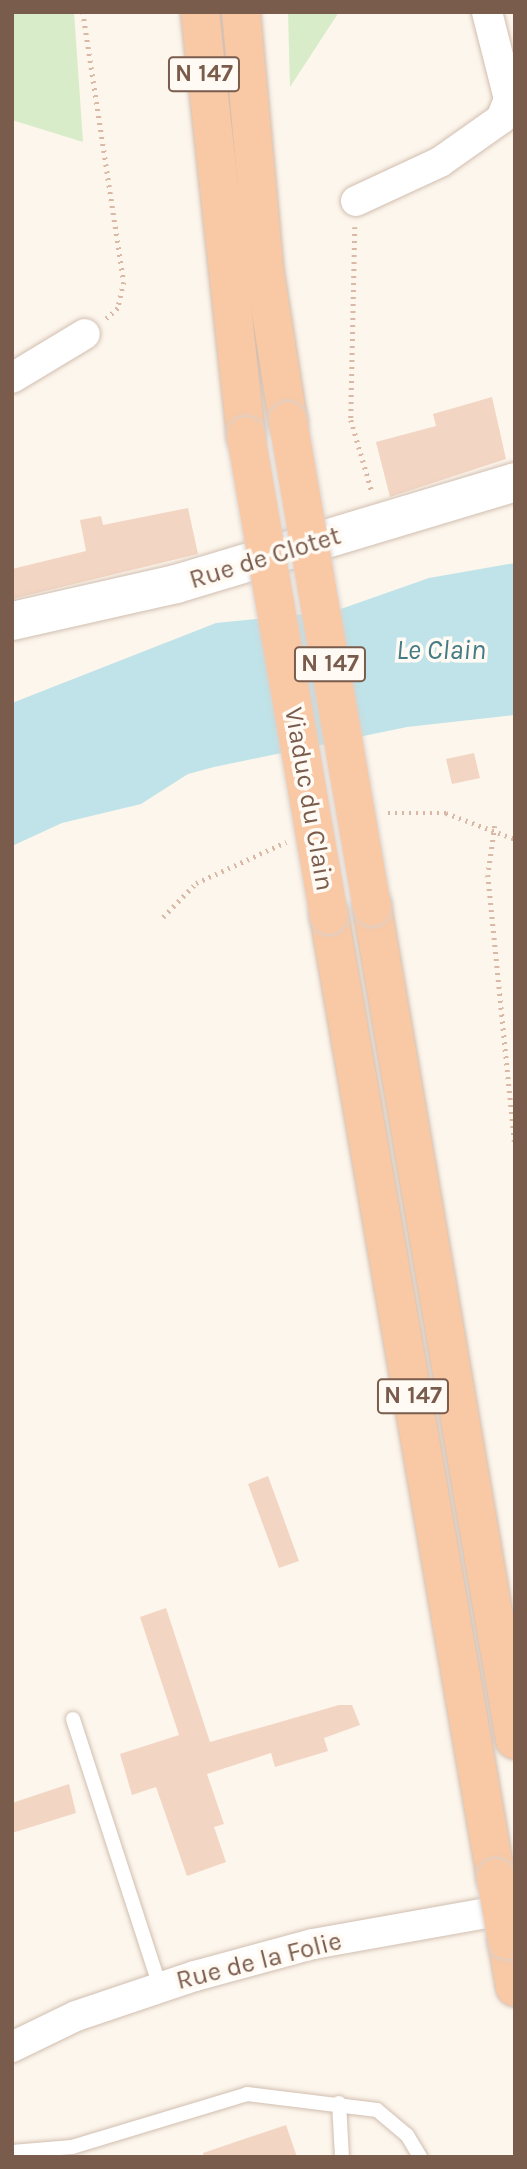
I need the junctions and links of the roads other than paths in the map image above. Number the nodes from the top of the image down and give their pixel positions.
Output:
1 (200, 12) edge
2 (241, 12) edge
3 (487, 12) edge
4 (356, 201) road end
5 (85, 334) road end
6 (12, 378) edge
7 (515, 482) edge
8 (12, 621) edge
9 (73, 1719) dead end
10 (515, 1740) edge
11 (506, 1909) edge
12 (160, 1987) junction
13 (515, 1987) edge
14 (12, 2047) edge
15 (339, 2103) junction
16 (12, 2152) edge
17 (342, 2157) edge
18 (420, 2157) edge

1 - 11 highway, Viaduc du Clain / N 147, bridge
2 - 10 highway, Viaduc du Clain / N 147, bridge
3 - 4 street
5 - 6 street
7 - 8 main road, Rue de Clotet
9 - 12 lane
11 - 12 street, Rue de la Folie
11 - 13 highway, N 147
12 - 14 street, Rue de la Folie
15 - 16 lane
15 - 17 lane
15 - 18 lane

